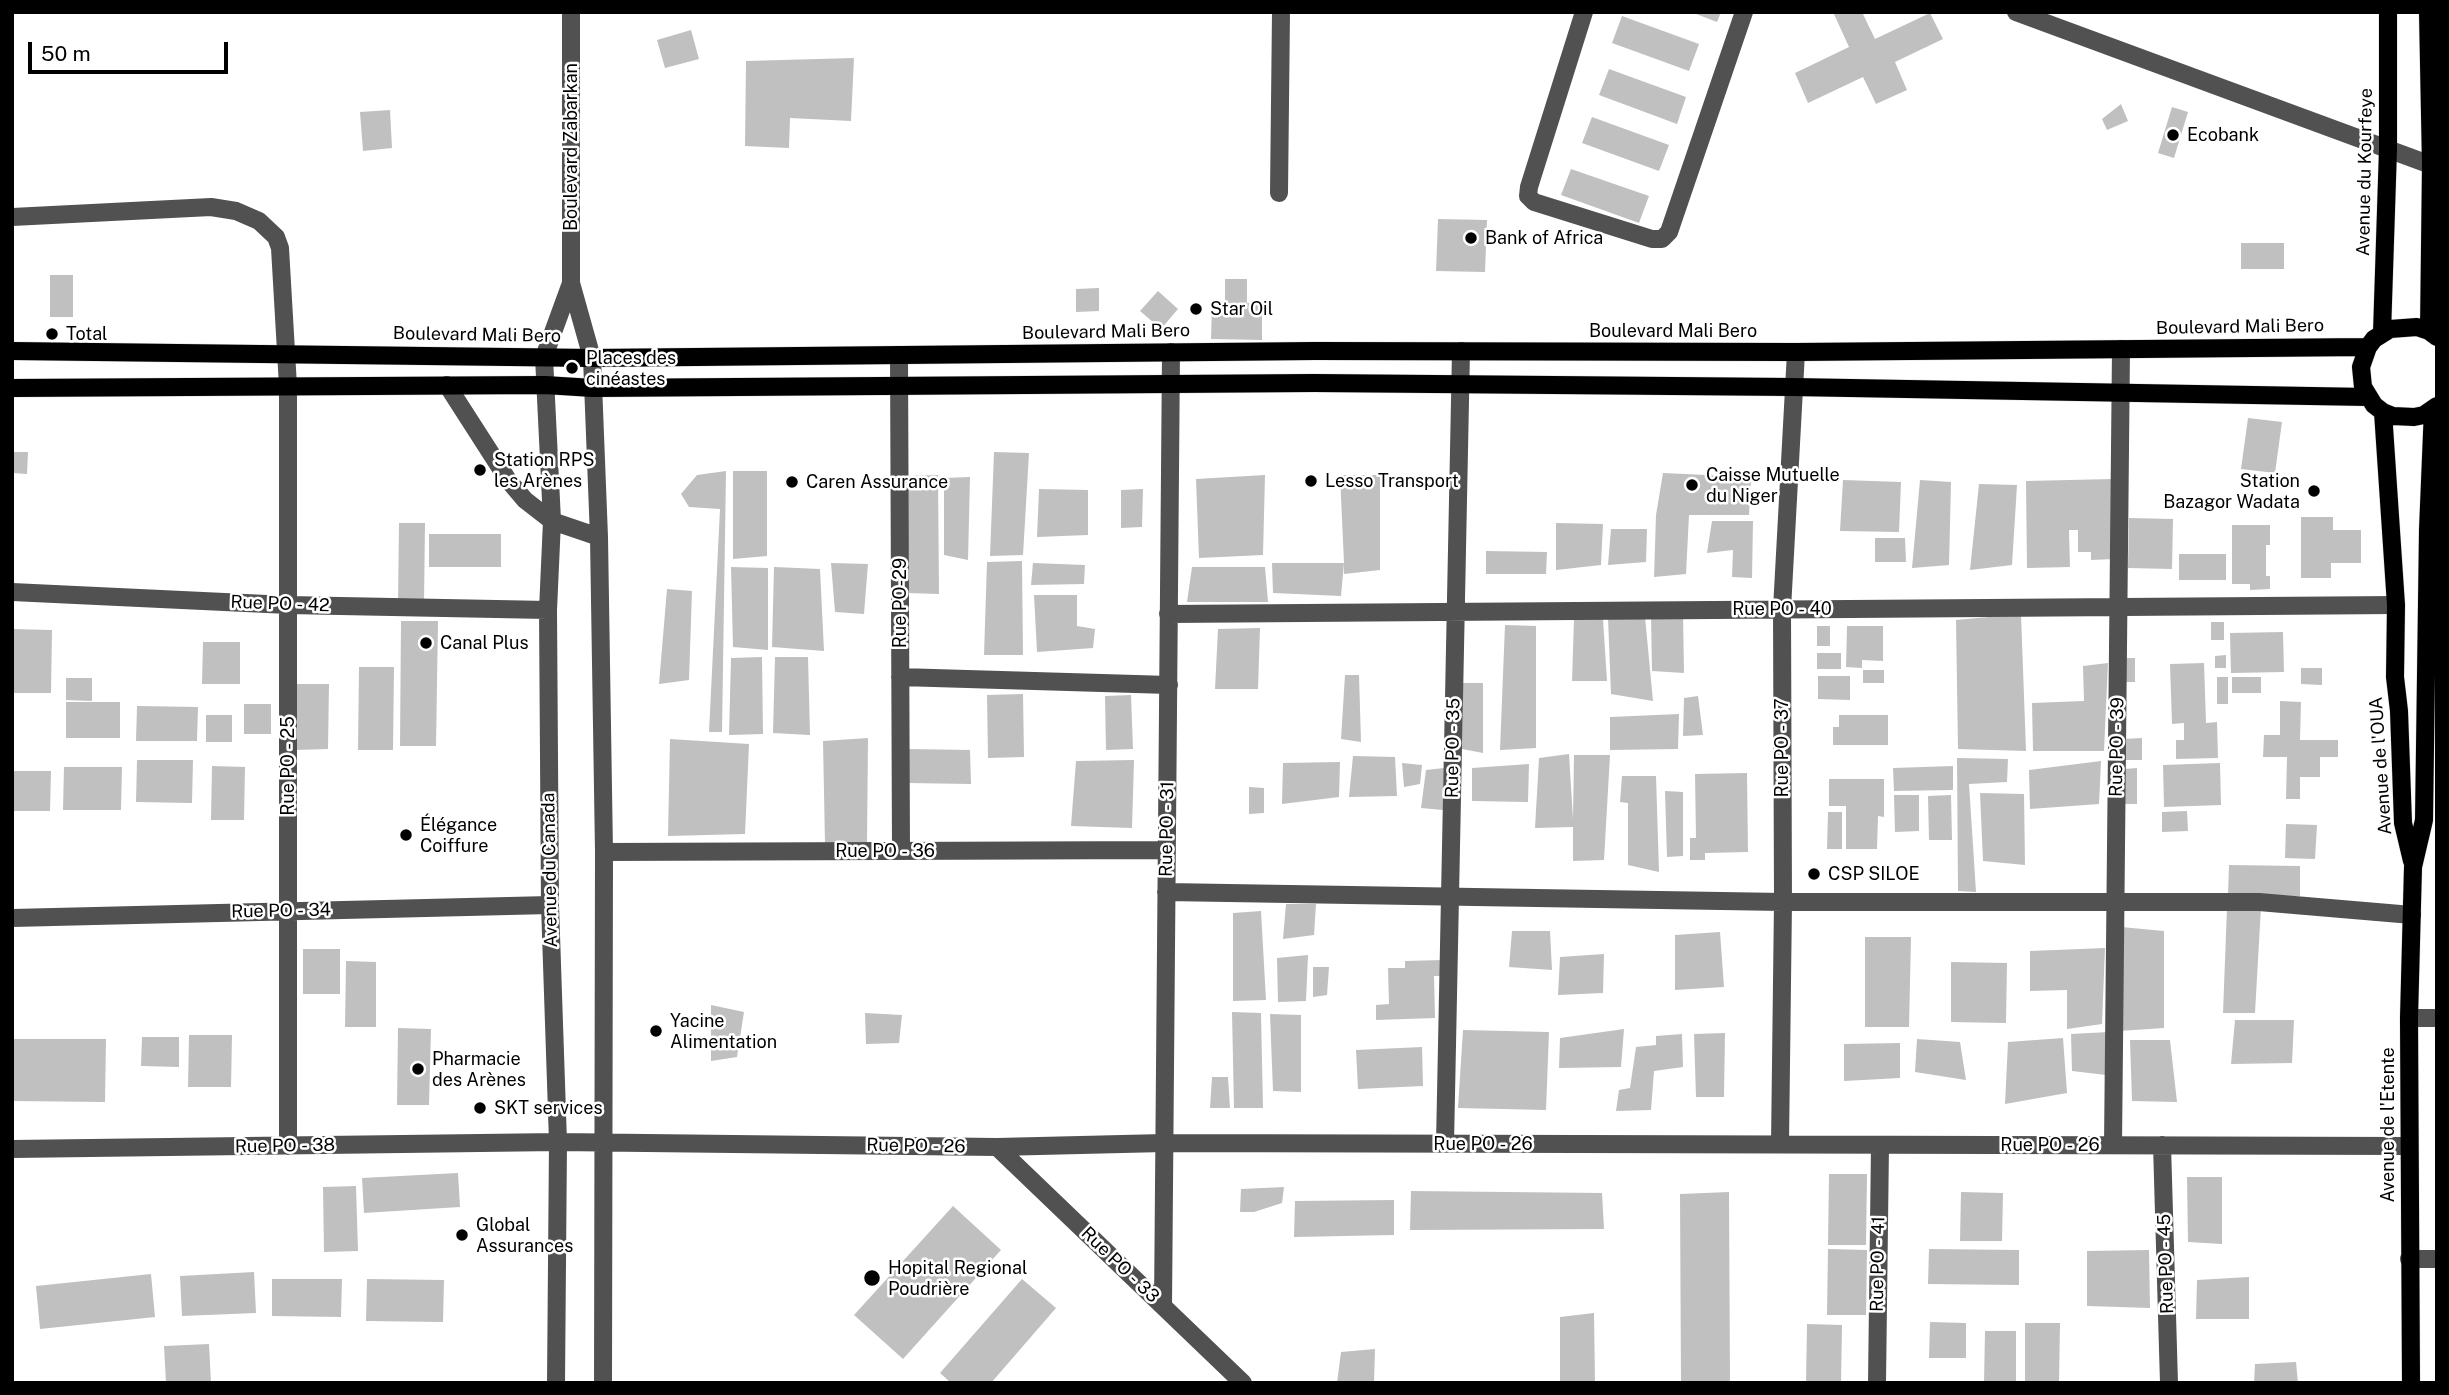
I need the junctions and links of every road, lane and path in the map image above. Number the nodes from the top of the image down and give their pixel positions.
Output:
1 (571, 12) edge
2 (1281, 12) edge
3 (1584, 12) edge
4 (1744, 12) edge
5 (2016, 12) edge
6 (2388, 12) edge
7 (2428, 12) edge
8 (2388, 149) junction
9 (2431, 165) junction
10 (2434, 192) edge
11 (1279, 193) dead end
12 (12, 217) edge
13 (571, 283) junction
14 (2382, 333) junction
15 (2433, 334) edge
16 (2368, 347) junction
17 (2121, 349) junction
18 (12, 351) edge
19 (1315, 351) junction
20 (1461, 351) junction
21 (1171, 352) junction
22 (1796, 352) junction
23 (287, 353) junction
24 (899, 355) junction
25 (544, 358) junction
26 (592, 358) junction
27 (1314, 383) junction
28 (1461, 384) junction
29 (447, 385) junction
30 (545, 385) junction
31 (1170, 385) junction
32 (288, 386) junction
33 (900, 386) junction
34 (1792, 387) junction
35 (12, 388) edge
36 (593, 388) junction
37 (2121, 393) junction
38 (2368, 397) junction
39 (2435, 408) edge
40 (2383, 412) junction
41 (552, 521) junction
42 (599, 537) junction
43 (12, 592) edge
44 (288, 605) junction
45 (2396, 605) junction
46 (2118, 607) junction
47 (1782, 609) junction
48 (548, 610) junction
49 (1456, 612) junction
50 (1168, 614) junction
51 (901, 677) junction
52 (1169, 685) junction
53 (1167, 849) junction
54 (901, 851) junction
55 (604, 852) junction
56 (2413, 867) junction
57 (1166, 892) junction
58 (1450, 897) junction
59 (1783, 902) junction
60 (2115, 902) junction
61 (550, 905) junction
62 (288, 911) junction
63 (2412, 915) junction
64 (12, 918) edge
65 (2409, 1018) junction
66 (2437, 1018) edge
67 (558, 1142) junction
68 (605, 1142) junction
69 (1164, 1143) junction
70 (1445, 1144) junction
71 (1780, 1144) junction
72 (1880, 1145) junction
73 (2113, 1145) junction
74 (2162, 1145) junction
75 (288, 1146) junction
76 (2409, 1146) junction
77 (998, 1147) junction
78 (12, 1149) edge
79 (2409, 1259) junction
80 (2437, 1259) edge
81 (1163, 1306) junction
82 (556, 1383) edge
83 (603, 1383) edge
84 (1243, 1383) edge
85 (1877, 1383) edge
86 (2169, 1383) edge
87 (2411, 1383) edge

1 - 13 street, Boulevard Zabarkan
2 - 11 street
3 - 4 street
5 - 8 street
6 - 8 main road, Avenue du Kourfeye
7 - 9 main road
8 - 9 street
8 - 14 main road, Avenue du Kourfeye
9 - 10 main road
10 - 15 main road
12 - 23 street, Rue PO - 25
13 - 25 street, Boulevard Zabarkan
13 - 26 street, Boulevard Zabarkan
14 - 15 main road
14 - 16 main road
16 - 17 main road, Boulevard Mali Bero
16 - 38 main road
17 - 22 main road, Boulevard Mali Bero
17 - 37 street, Rue PO - 39
18 - 23 main road, Boulevard Mali Bero
19 - 20 main road, Boulevard Mali Bero
19 - 21 main road, Boulevard Mali Bero
19 - 27 main road
20 - 22 main road, Boulevard Mali Bero
20 - 28 street, Rue PO - 35
21 - 24 main road, Boulevard Mali Bero
21 - 31 street, Rue PO - 31
22 - 34 street, Rue PO - 37
23 - 25 main road, Boulevard Mali Bero
23 - 32 street, Rue PO - 25
24 - 26 main road, Boulevard Mali Bero
24 - 33 street, Rue PO-29
25 - 26 main road, Boulevard Mali Bero
25 - 30 street, Avenue du Canada
26 - 36 street
27 - 28 main road
27 - 31 main road
28 - 34 main road
28 - 49 street, Rue PO - 35
29 - 30 main road
29 - 32 main road
29 - 41 street
30 - 36 main road
30 - 41 street, Avenue du Canada
31 - 33 main road
31 - 50 street, Rue PO - 31
32 - 35 main road
32 - 44 street, Rue PO - 25
33 - 36 main road
33 - 51 street, Rue PO-29
34 - 37 main road
34 - 47 street, Rue PO - 37
36 - 42 street
37 - 38 main road
37 - 46 street, Rue PO - 39
38 - 40 main road
39 - 40 main road
39 - 56 main road, Avenue de l'OUA
40 - 45 main road, Avenue de l'OUA
41 - 42 street
41 - 48 street, Avenue du Canada
42 - 55 street
43 - 44 street, Rue PO - 42
44 - 48 street, Rue PO - 42
44 - 62 street, Rue PO - 25
45 - 46 street, Rue PO - 40
45 - 56 main road, Avenue de l'OUA
46 - 47 street, Rue PO - 40
46 - 60 street, Rue PO - 39
47 - 49 street, Rue PO - 40
47 - 59 street, Rue PO - 37
48 - 61 street, Avenue du Canada
49 - 50 street, Rue PO - 40
49 - 58 street, Rue PO - 35
50 - 52 street, Rue PO - 31
51 - 52 street
51 - 54 street, Rue PO-29
52 - 53 street, Rue PO - 31
53 - 54 street, Rue PO - 36
53 - 57 street, Rue PO - 31
54 - 55 street, Rue PO - 36
55 - 68 street
56 - 63 main road, Avenue de l'Etente
57 - 58 street
57 - 69 street, Rue PO - 31
58 - 59 street
58 - 70 street, Rue PO - 35
59 - 60 street
59 - 71 street, Rue PO - 37
60 - 63 street
60 - 73 street, Rue PO - 39
61 - 62 street, Rue PO - 34
61 - 67 street, Avenue du Canada
62 - 64 street, Rue PO - 34
62 - 75 street, Rue PO - 25
63 - 65 main road, Avenue de l'Etente
65 - 66 street
65 - 76 main road, Avenue de l'Etente
67 - 68 street, Rue PO - 26
67 - 75 street, Rue PO - 38
67 - 82 street, Avenue du Canada
68 - 77 street, Rue PO - 26
68 - 83 street
69 - 70 street, Rue PO - 26
69 - 77 street, Rue PO - 26
69 - 81 street, Rue PO - 31
70 - 71 street, Rue PO - 26
71 - 72 street, Rue PO - 26
72 - 73 street, Rue PO - 26
72 - 85 street, Rue PO - 41
73 - 74 street, Rue PO - 26
74 - 76 street, Rue PO - 26
74 - 86 street, Rue PO - 45
75 - 78 street, Rue PO - 38
76 - 79 main road, Avenue de l'Etente
77 - 81 street, Rue PO - 33
79 - 80 street
79 - 87 main road, Avenue de l'Etente
81 - 84 street, Rue PO - 33

